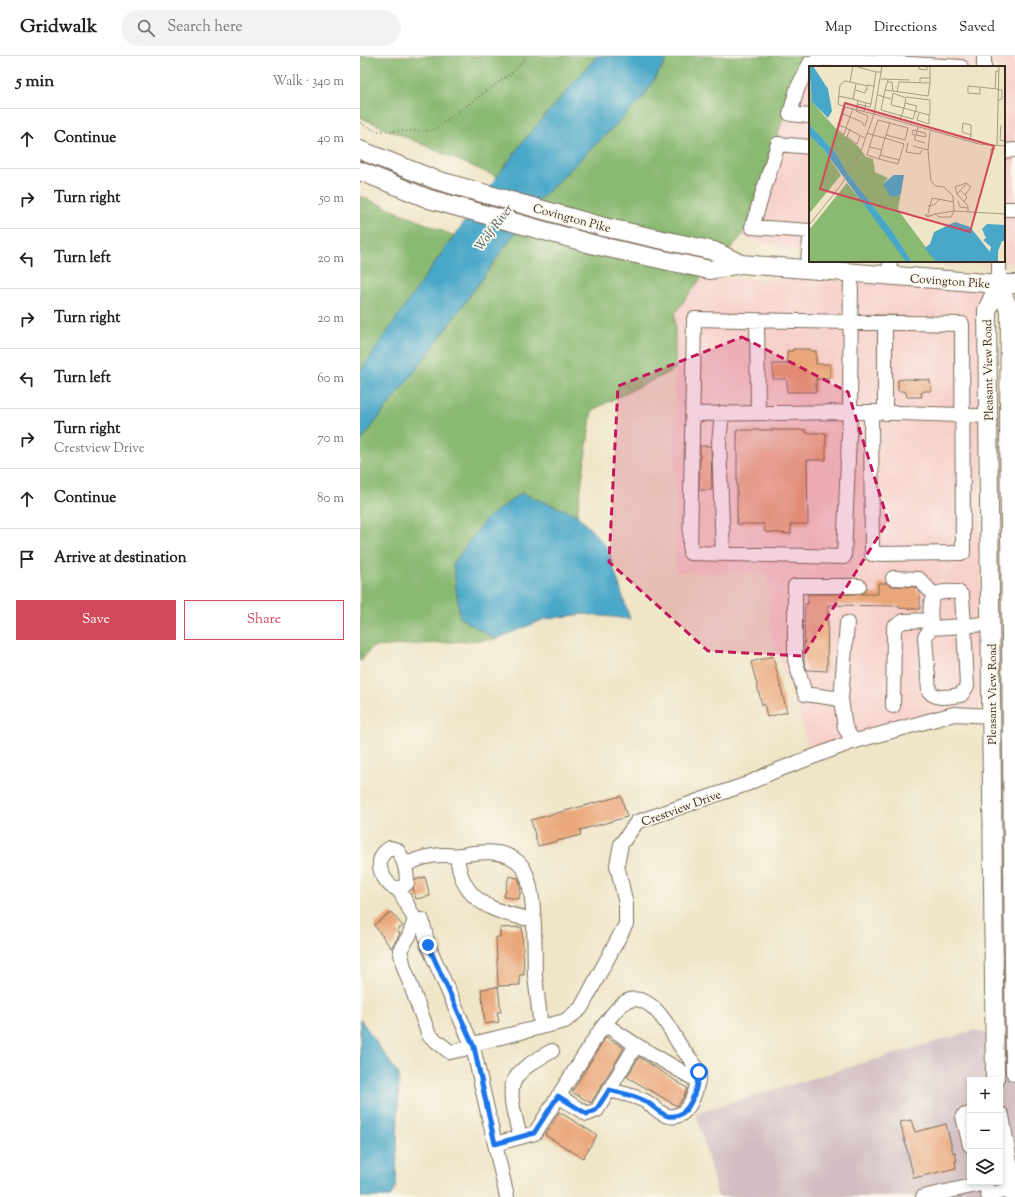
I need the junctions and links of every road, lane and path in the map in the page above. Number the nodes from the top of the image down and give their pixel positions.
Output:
1 (527, 56) edge
2 (850, 63) edge
3 (930, 66) edge
4 (809, 116) edge
5 (360, 123) edge
6 (809, 147) edge
7 (360, 150) edge
8 (1015, 150) edge
9 (1005, 151) edge
10 (360, 171) edge
11 (1015, 209) edge
12 (1005, 210) edge
13 (809, 231) edge
14 (809, 250) edge
15 (999, 262) edge
16 (741, 264) junction
17 (889, 268) edge
18 (807, 269) junction
19 (851, 273) junction
20 (1007, 284) edge
21 (757, 320) junction
22 (850, 322) junction
23 (885, 323) junction
24 (1012, 326) edge
25 (850, 412) junction
26 (878, 412) junction
27 (722, 413) junction
28 (758, 413) junction
29 (692, 414) junction
30 (962, 415) junction
31 (989, 416) junction
32 (1009, 418) junction
33 (847, 477) junction
34 (870, 478) junction
35 (1012, 483) edge
36 (723, 554) junction
37 (893, 578) dead end
38 (859, 586) dead end
39 (934, 595) junction
40 (847, 623) dead end
41 (991, 623) junction
42 (931, 624) junction
43 (964, 626) junction
44 (841, 699) junction
45 (893, 706) dead end
46 (992, 716) junction
47 (854, 742) junction
48 (993, 816) junction
49 (1012, 817) junction
50 (457, 856) junction
51 (405, 865) junction
52 (399, 890) junction
53 (532, 918) junction
54 (415, 920) junction
55 (1015, 1013) edge
56 (541, 1027) junction
57 (601, 1029) junction
58 (636, 1045) junction
59 (474, 1047) junction
60 (552, 1051) dead end
61 (1015, 1072) edge
62 (995, 1077) edge
63 (698, 1081) junction
64 (609, 1090) junction
65 (558, 1096) junction
66 (967, 1115) edge
67 (967, 1133) edge
68 (1003, 1134) edge
69 (520, 1137) junction
70 (495, 1144) junction
71 (1013, 1193) edge
72 (988, 1196) edge
73 (507, 1197) edge
74 (923, 1197) edge

1 - 5 path
2 - 3 street
2 - 4 street
6 - 13 street
7 - 16 main road, Covington Pike
8 - 9 street
10 - 16 main road, Covington Pike
11 - 12 street
14 - 18 street
15 - 20 street
16 - 18 main road, Covington Pike
17 - 19 main road, Covington Pike
17 - 20 main road, Covington Pike
18 - 19 main road, Covington Pike
19 - 22 street
20 - 24 main road, Pleasant View Road
20 - 31 main road, Pleasant View Road
21 - 22 street
21 - 28 street
21 - 29 street
22 - 23 street
22 - 25 street
23 - 26 street
23 - 30 street
24 - 32 main road, Pleasant View Road
25 - 26 street
25 - 28 street
25 - 33 street
26 - 30 street
26 - 34 street
27 - 28 street
27 - 29 street
27 - 36 street
29 - 36 street
30 - 31 street
30 - 34 street
31 - 32 main road
31 - 41 main road, Pleasant View Road
32 - 35 main road, Pleasant View Road
33 - 34 street
33 - 36 street
35 - 49 main road, Pleasant View Road
37 - 39 street
38 - 44 street
39 - 42 street
39 - 43 street
40 - 44 street
41 - 43 street
41 - 46 main road, Pleasant View Road
42 - 43 street
42 - 43 street
42 - 45 street
44 - 47 street
46 - 47 street, Crestview Drive
46 - 48 main road, Pleasant View Road
47 - 56 street, Crestview Drive
48 - 49 main road
48 - 62 main road, Pleasant View Road
49 - 55 main road, Pleasant View Road
50 - 51 street
50 - 53 street
50 - 53 street
51 - 52 street
51 - 52 street
52 - 54 street
53 - 56 street
54 - 59 street
54 - 59 street, Crestview Drive
55 - 61 main road, Pleasant View Road
56 - 59 street, Crestview Drive
57 - 58 street
57 - 63 street
57 - 65 street
58 - 63 street
58 - 64 street
59 - 70 street
60 - 69 street
63 - 64 street
64 - 65 street
65 - 69 street
66 - 67 street
68 - 71 main road
69 - 70 street
70 - 73 street
71 - 72 street
72 - 74 street

